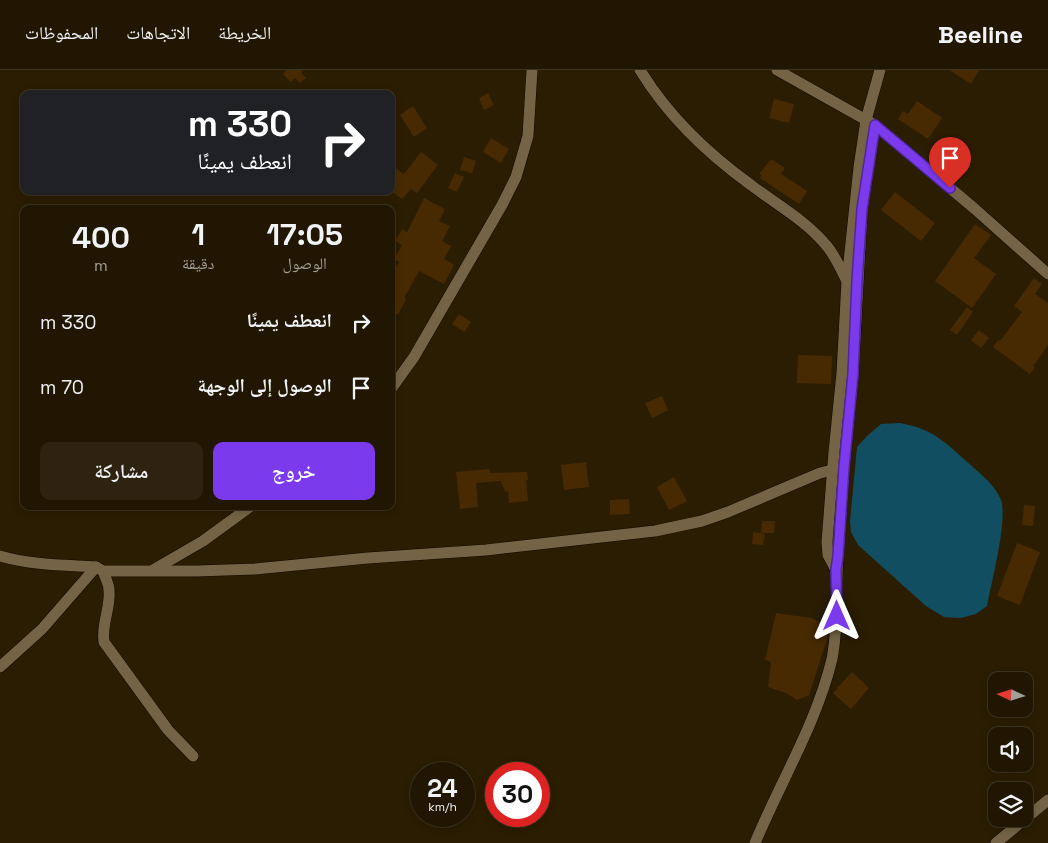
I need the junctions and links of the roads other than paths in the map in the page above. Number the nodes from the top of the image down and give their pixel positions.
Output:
1 (532, 70) edge
2 (640, 70) edge
3 (777, 70) edge
4 (880, 70) edge
5 (871, 122) junction
6 (1048, 274) edge
7 (847, 281) junction
8 (847, 373) junction
9 (395, 383) edge
10 (838, 468) junction
11 (246, 510) edge
12 (0, 556) edge
13 (100, 569) junction
14 (152, 571) junction
15 (0, 667) edge
16 (193, 756) dead end
17 (1048, 800) edge
18 (755, 843) edge
19 (996, 843) edge

1 - 9 street
2 - 7 street
3 - 5 street
4 - 5 street
5 - 6 street
5 - 7 street
5 - 8 street
7 - 8 street
8 - 10 street
10 - 14 street
10 - 18 street
11 - 14 street
12 - 13 street
13 - 14 street
13 - 15 street
13 - 16 street
17 - 19 street

